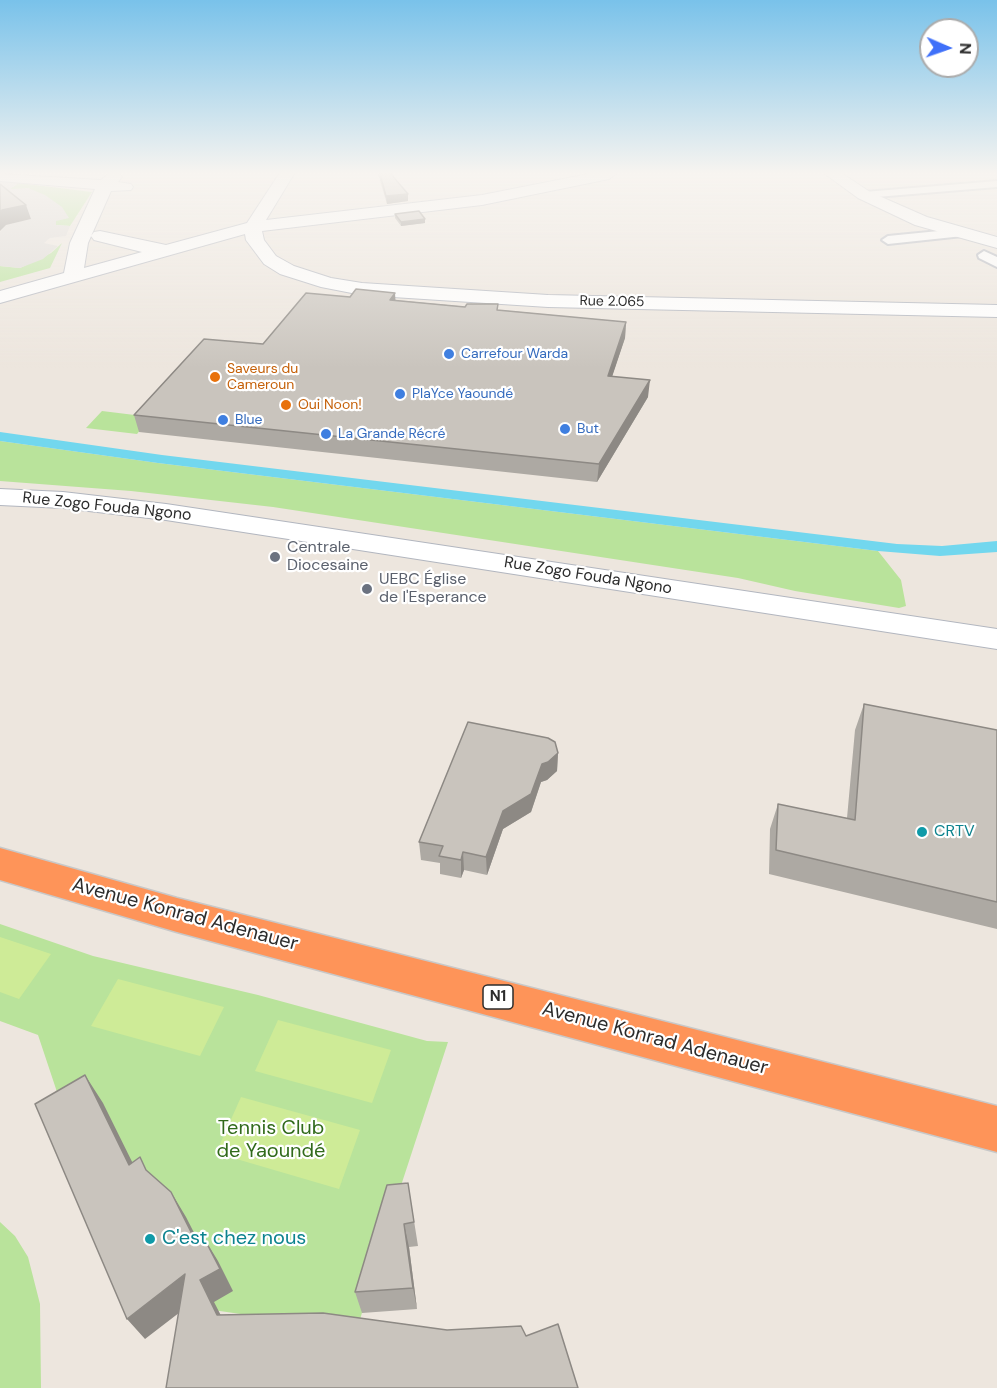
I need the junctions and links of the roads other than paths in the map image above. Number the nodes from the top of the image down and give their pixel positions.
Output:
1 (82, 239) edge
2 (100, 239) edge
3 (109, 239) edge
4 (211, 239) edge
5 (255, 239) edge
6 (900, 239) edge
7 (981, 239) edge
8 (888, 240) dead end
9 (997, 243) edge
10 (170, 250) junction
11 (984, 255) dead end
12 (997, 263) edge
13 (95, 271) junction
14 (73, 277) junction
15 (0, 297) edge
16 (997, 311) edge
17 (0, 497) edge
18 (997, 639) edge
19 (0, 864) edge
20 (997, 1129) edge

1 - 14 main road
2 - 13 main road
3 - 10 main road
4 - 10 main road
5 - 16 main road, Rue 2.065
6 - 8 street
7 - 9 main road
10 - 13 main road
11 - 12 street
13 - 14 main road
14 - 15 main road
17 - 18 main road, Rue Zogo Fouda Ngono
19 - 20 highway, Avenue Konrad Adenauer / N1

